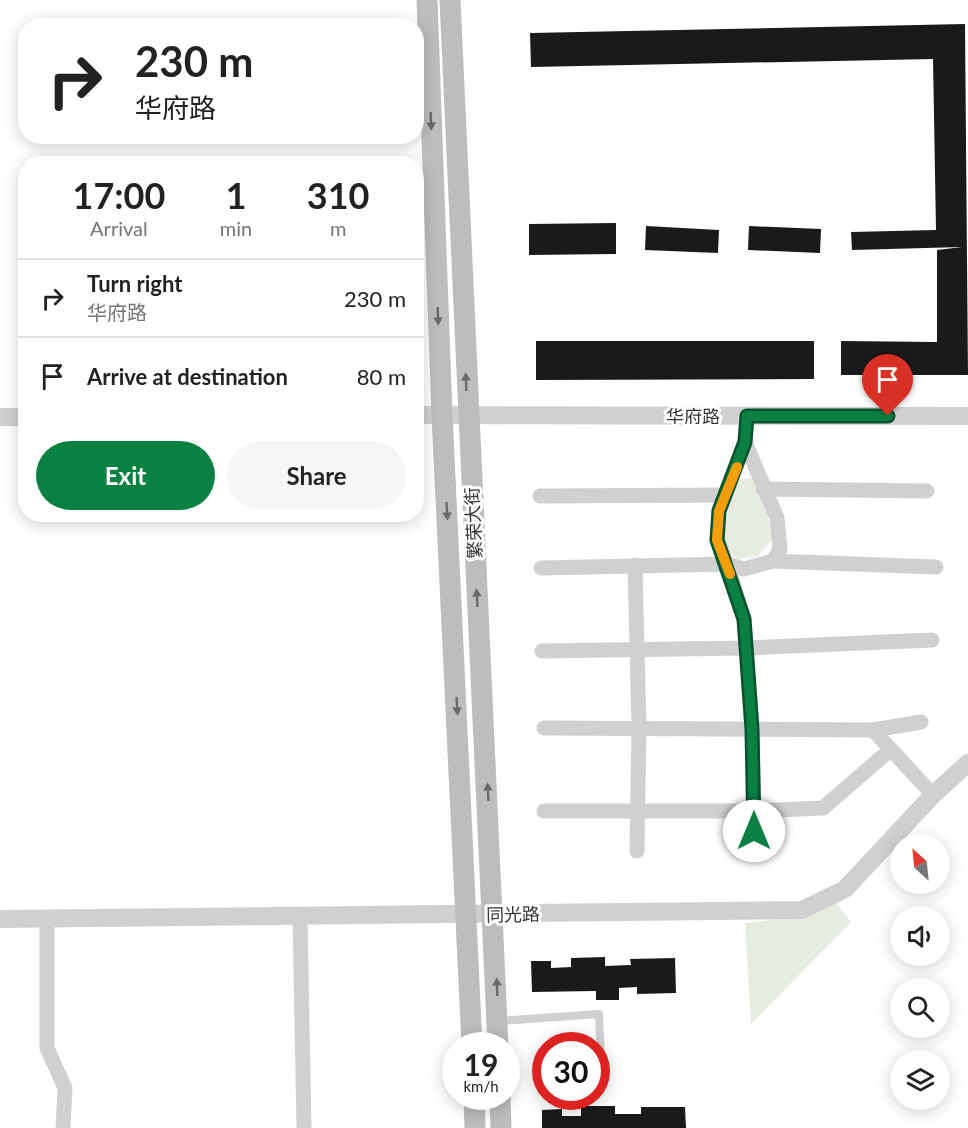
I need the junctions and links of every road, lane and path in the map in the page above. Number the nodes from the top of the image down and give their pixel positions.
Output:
1 (427, 0) edge
2 (450, 0) edge
3 (424, 415) edge
4 (442, 415) junction
5 (467, 415) junction
6 (747, 416) junction
7 (968, 416) edge
8 (0, 417) edge
9 (18, 417) edge
10 (745, 442) junction
11 (763, 489) junction
12 (927, 491) dead end
13 (724, 495) junction
14 (540, 496) dead end
15 (773, 561) junction
16 (727, 564) junction
17 (634, 565) junction
18 (936, 567) dead end
19 (541, 568) dead end
20 (933, 640) dead end
21 (746, 648) junction
22 (638, 650) junction
23 (542, 651) dead end
24 (921, 722) dead end
25 (544, 728) dead end
26 (639, 728) junction
27 (752, 729) junction
28 (873, 730) junction
29 (890, 750) junction
30 (968, 763) edge
31 (933, 795) junction
32 (544, 811) dead end
33 (636, 811) junction
34 (755, 812) junction
35 (637, 851) dead end
36 (754, 851) dead end
37 (494, 914) junction
38 (467, 915) junction
39 (300, 916) junction
40 (47, 918) junction
41 (0, 919) edge
42 (498, 1022) junction
43 (471, 1032) edge
44 (498, 1032) edge
45 (600, 1032) edge
46 (474, 1110) edge
47 (500, 1110) edge
48 (63, 1128) edge
49 (304, 1128) edge
50 (475, 1128) edge
51 (501, 1128) edge

1 -> 4 main road, 繁荣大街
5 -> 2 main road, 繁荣大街
3 - 4 street, 华府路
4 - 5 street, 华府路
4 -> 38 main road, 繁荣大街
5 - 6 street, 华府路
37 -> 5 main road, 繁荣大街
6 - 7 street, 华府路
6 - 10 street
8 - 9 street
10 - 11 street
10 - 13 street
11 - 12 street
11 - 15 street
13 - 14 street
13 - 16 street
15 - 16 street
15 - 18 street
16 - 17 street
16 - 21 street
17 - 19 street
17 - 22 street
20 - 21 street
21 - 22 street
21 - 27 street
22 - 23 street
22 - 26 street
24 - 28 street
25 - 26 street
26 - 27 street
26 - 33 street
27 - 28 street
27 - 34 street
28 - 29 street
29 - 31 street
29 - 34 street
30 - 31 street, 同光路
31 - 37 street, 同光路
32 - 33 street
33 - 34 street
33 - 35 street
34 - 36 street
37 - 38 street, 同光路
42 -> 37 main road, 繁荣大街
38 - 39 street, 同光路
38 - 43 main road, 繁荣大街
39 - 40 street, 同光路
39 - 49 street
40 - 41 street, 同光路
40 - 48 street
42 - 44 main road, 繁荣大街
42 - 45 lane
46 - 50 main road
47 - 51 main road

